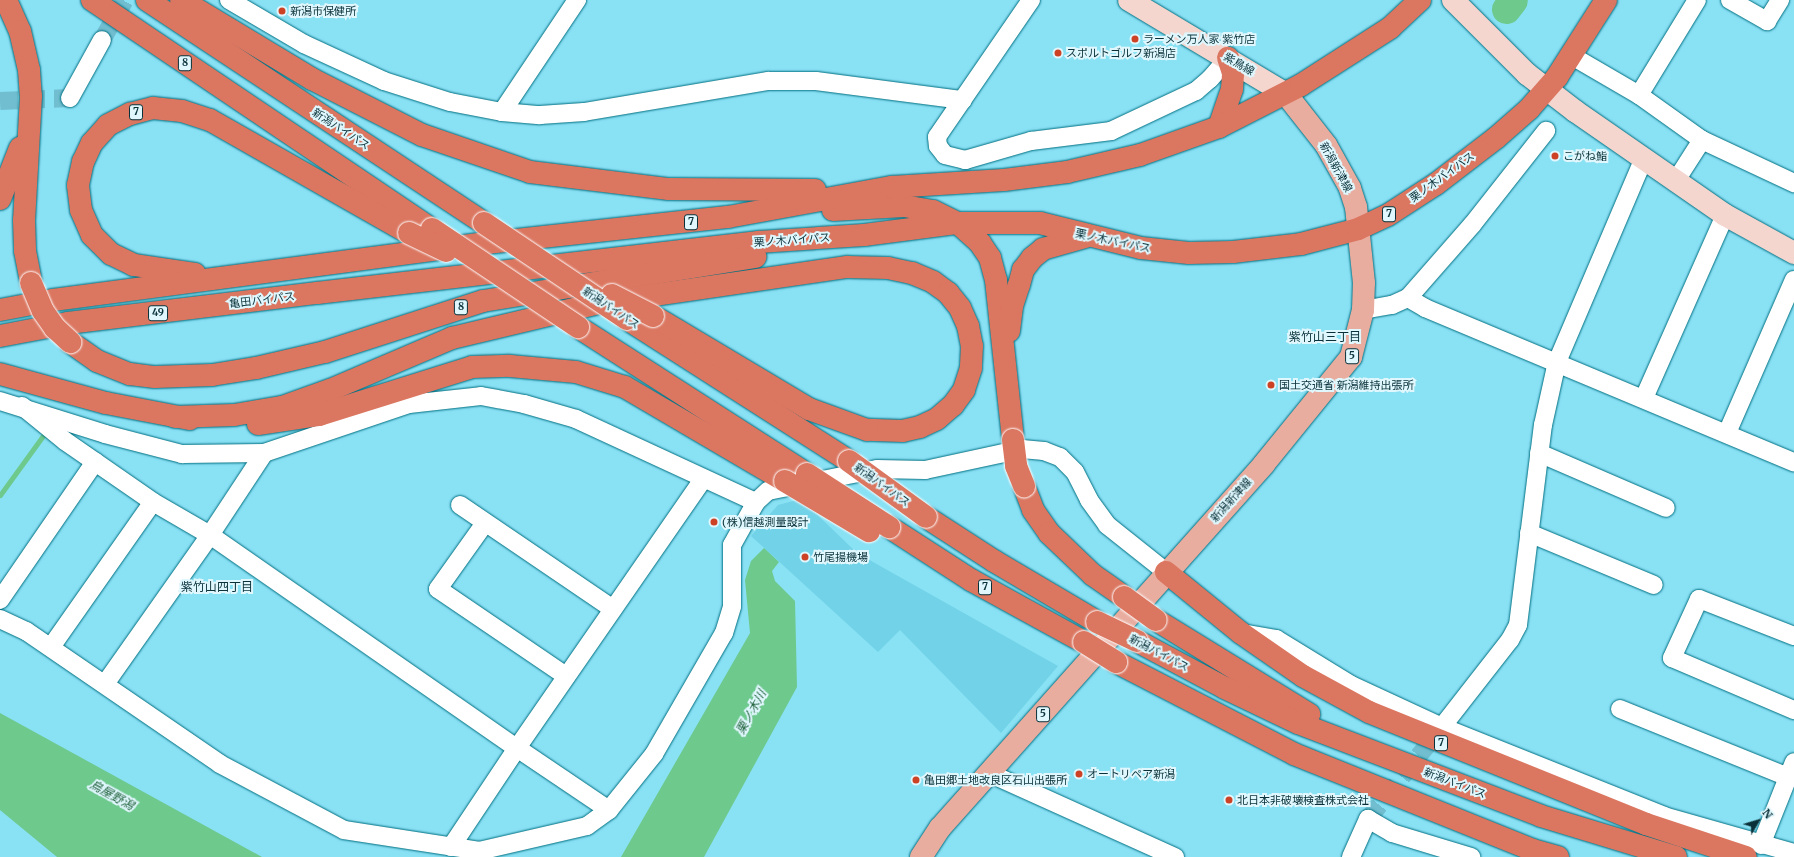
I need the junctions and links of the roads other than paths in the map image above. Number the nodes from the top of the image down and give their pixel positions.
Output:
1 (6, 0) edge
2 (92, 0) edge
3 (147, 0) edge
4 (181, 0) edge
5 (229, 0) edge
6 (577, 0) edge
7 (1031, 0) edge
8 (1129, 0) edge
9 (1420, 0) edge
10 (1453, 0) edge
11 (1606, 0) edge
12 (1697, 0) edge
13 (1730, 0) edge
14 (1780, 0) edge
15 (102, 40) tunnel mouth
16 (1572, 56) junction
17 (1228, 58) junction
18 (1546, 89) junction
19 (1286, 94) junction
20 (1639, 95) junction
21 (70, 98) dead end
22 (963, 100) junction
23 (502, 112) junction
24 (28, 122) junction
25 (1218, 127) junction
26 (1546, 132) dead end
27 (1702, 140) junction
28 (1643, 160) junction
29 (1675, 182) junction
30 (1794, 183) edge
31 (892, 187) junction
32 (0, 199) edge
33 (1725, 215) junction
34 (728, 217) junction
35 (958, 223) junction
36 (1358, 229) junction
37 (486, 233) junction
38 (864, 235) junction
39 (1088, 237) junction
40 (1794, 253) edge
41 (520, 267) junction
42 (554, 269) joint
43 (234, 278) junction
44 (1794, 280) edge
45 (1408, 298) junction
46 (0, 310) edge
47 (1363, 310) junction
48 (0, 336) edge
49 (1558, 362) junction
50 (1005, 364) junction
51 (0, 374) edge
52 (1644, 398) junction
53 (0, 401) edge
54 (22, 406) junction
55 (175, 417) junction
56 (1727, 433) junction
57 (264, 453) junction
58 (1539, 454) junction
59 (95, 462) junction
60 (1794, 462) edge
61 (703, 479) junction
62 (153, 502) junction
63 (756, 502) junction
64 (460, 505) dead end
65 (1666, 508) dead end
66 (486, 523) junction
67 (879, 529) junction
68 (1529, 533) junction
69 (210, 535) junction
70 (1166, 572) junction
71 (1654, 584) dead end
72 (0, 600) edge
73 (613, 609) junction
74 (0, 619) edge
75 (1241, 633) junction
76 (1794, 636) edge
77 (51, 647) junction
78 (566, 676) junction
79 (105, 684) junction
80 (1620, 709) dead end
81 (1794, 710) edge
82 (1440, 729) junction
83 (1357, 745) junction
84 (517, 748) junction
85 (1791, 770) edge
86 (991, 774) junction
87 (609, 810) junction
88 (451, 847) junction
89 (1753, 851) edge
90 (1794, 853) edge
91 (921, 857) edge
92 (1175, 857) edge
93 (1351, 857) edge
94 (1471, 857) edge
95 (1558, 857) edge
96 (1676, 857) edge

1 - 24 highway, 8
2 - 41 highway, 新潟バイパス / 8, bridge
3 - 37 highway, 新潟バイパス / 8
4 - 31 highway
5 - 23 street
6 - 23 street
7 - 22 street
8 - 17 street, 紫鳥線
9 - 19 highway, 7
10 - 18 street
11 - 16 highway, 栗ノ木バイパス / 7
12 - 20 street
13 - 14 street
15 - 21 street
16 - 18 highway, 栗ノ木バイパス / 7
16 - 20 street
17 - 19 street, 紫鳥線
17 - 22 street
17 - 25 highway
18 - 28 street
18 - 36 highway, 栗ノ木バイパス / 7
19 - 25 highway, 7
19 - 36 main road, 新潟新津線 / 5
20 - 27 street
22 - 23 street
24 - 32 highway
24 - 38 highway, 8, bridge
25 - 31 highway, 7
26 - 45 street
27 - 29 street
27 - 30 street
28 - 29 street
28 - 49 street
29 - 33 street
31 - 34 highway, 7
33 - 40 street
33 - 52 street
34 - 35 highway
34 - 37 highway, 7
35 - 38 highway, 栗ノ木バイパス / 7
35 - 39 highway, 栗ノ木バイパス / 7
35 - 50 highway
36 - 39 highway, 栗ノ木バイパス / 7
36 - 47 main road, 新潟新津線 / 5
37 - 41 highway, 新潟バイパス / 8, bridge
37 - 43 highway, 7
38 - 41 highway, 栗ノ木バイパス / 7
39 - 50 highway, 7
41 - 42 highway, 新潟バイパス / 8, bridge
41 - 43 highway, 7, bridge
41 - 48 highway, 亀田バイパス / 49
41 - 55 highway, bridge
41 - 67 highway, 新潟バイパス / 7, bridge
42 - 83 highway, 新潟バイパス / 7, bridge
43 - 46 highway, 49
44 - 56 street
45 - 47 street
45 - 49 street
47 - 70 main road, 新潟新津線 / 5
49 - 52 street
49 - 58 street
50 - 83 highway, 7, bridge
51 - 55 highway
52 - 56 street
53 - 54 street
54 - 57 street
54 - 59 street
55 - 67 highway, bridge
56 - 60 street
57 - 61 street
57 - 69 street
58 - 65 street
58 - 68 street
59 - 62 street
59 - 72 street
61 - 63 street
61 - 73 street
62 - 69 street
62 - 77 street
63 - 70 street
63 - 87 street
64 - 66 street
66 - 73 street
66 - 78 street
67 - 95 highway, 7, bridge
68 - 71 street
68 - 82 street
69 - 79 street
69 - 84 street
70 - 75 highway, 7
70 - 86 main road, 新潟新津線 / 5
73 - 78 street
74 - 77 street
75 - 82 street
75 - 89 highway, 7
76 - 81 street
77 - 79 street
78 - 84 street
79 - 88 street
80 - 85 street
82 - 89 street
83 - 96 highway, 新潟バイパス / 7
84 - 87 street
84 - 88 street
85 - 89 street
86 - 91 main road, 新潟新津線 / 5
86 - 92 street
87 - 88 street
89 - 90 street
93 - 94 street

